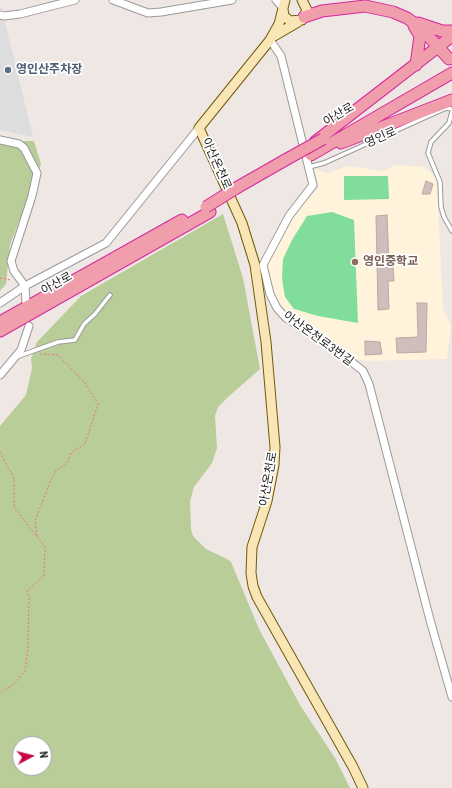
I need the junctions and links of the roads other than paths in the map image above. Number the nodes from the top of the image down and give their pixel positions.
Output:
1 (75, 0) edge
2 (112, 0) edge
3 (232, 0) edge
4 (276, 0) edge
5 (285, 3) edge
6 (304, 3) edge
7 (322, 11) junction
8 (0, 15) edge
9 (407, 18) junction
10 (301, 19) junction
11 (452, 31) edge
12 (452, 36) edge
13 (270, 40) junction
14 (438, 47) junction
15 (450, 61) edge
16 (416, 65) junction
17 (452, 73) edge
18 (452, 100) edge
19 (452, 110) edge
20 (199, 128) junction
21 (0, 140) edge
22 (324, 143) junction
23 (309, 167) junction
24 (208, 209) junction
25 (452, 231) edge
26 (259, 266) junction
27 (25, 286) junction
28 (110, 295) dead end
29 (26, 302) dead end
30 (0, 303) edge
31 (0, 322) edge
32 (28, 326) dead end
33 (0, 331) edge
34 (16, 357) junction
35 (0, 375) edge
36 (452, 697) edge
37 (362, 788) edge

1 - 8 street
2 - 3 street
4 - 5 street
5 - 10 main road
5 - 13 main road, 아산온천로
6 - 7 highway
6 - 10 main road
7 - 9 highway
7 - 10 highway
9 - 11 highway
9 - 14 highway
9 - 16 highway
10 - 13 main road
12 - 14 highway
13 - 20 main road, 아산온천로
13 - 23 street
14 - 15 highway
14 - 16 highway
15 - 22 highway, 아산로
16 - 22 highway
17 - 22 highway, 아산로
18 - 22 highway
19 - 23 lane, 영인로
19 - 25 lane
20 - 26 main road, 아산온천로
20 - 27 street, 아산온천로
21 - 27 street
22 - 24 highway, 아산로, bridge
23 - 26 street
24 - 31 highway, 아산로
24 - 33 highway, 아산로
26 - 36 street, 아산온천로3번길
26 - 37 main road, 아산온천로
27 - 29 street
27 - 30 street, 아산온천로
28 - 34 lane
32 - 34 street
34 - 35 street

